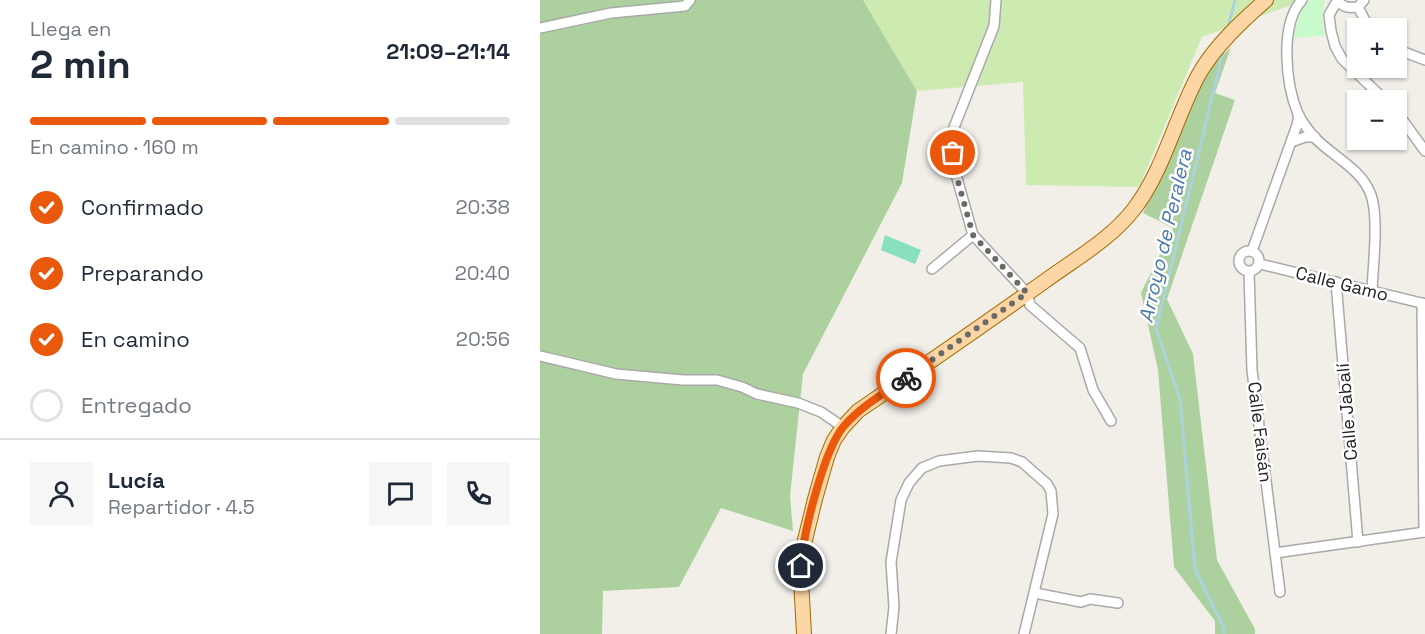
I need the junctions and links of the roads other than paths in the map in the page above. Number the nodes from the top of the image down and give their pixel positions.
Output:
1 (690, 0) edge
2 (996, 0) edge
3 (1266, 0) edge
4 (1302, 0) edge
5 (1337, 0) edge
6 (1361, 3) edge
7 (1366, 18) edge
8 (540, 28) edge
9 (1407, 53) edge
10 (1425, 60) edge
11 (1375, 90) edge
12 (1299, 115) junction
13 (1407, 126) edge
14 (1314, 137) junction
15 (1291, 142) junction
16 (1425, 151) edge
17 (973, 235) junction
18 (1252, 251) junction
19 (1260, 264) junction
20 (932, 269) dead end
21 (1249, 272) junction
22 (1336, 282) junction
23 (1372, 291) junction
24 (1027, 293) junction
25 (1423, 303) edge
26 (540, 356) edge
27 (1110, 421) dead end
28 (843, 427) junction
29 (1424, 532) edge
30 (1358, 542) junction
31 (1275, 554) junction
32 (1280, 592) dead end
33 (1035, 593) junction
34 (1118, 603) dead end
35 (804, 634) edge
36 (891, 634) edge
37 (1024, 634) edge

1 - 8 street
2 - 17 street
3 - 24 main road
4 - 12 street
5 - 6 street
5 - 11 street
6 - 7 street
9 - 10 street
12 - 14 street
12 - 15 street
13 - 16 street
14 - 15 street
14 - 23 street
15 - 18 street
17 - 20 street
17 - 24 street
18 - 19 street
18 - 21 street
19 - 21 street
19 - 22 street, Calle Gamo
21 - 31 street, Calle Faisán
22 - 23 street, Calle Gamo
22 - 30 street, Calle Jabalí
23 - 25 street, Calle Gamo
24 - 27 street
24 - 28 main road
25 - 29 street
26 - 28 street
28 - 35 main road
29 - 30 street
30 - 31 street
31 - 32 street, Calle Faisán
33 - 34 street
33 - 36 street
33 - 37 street

